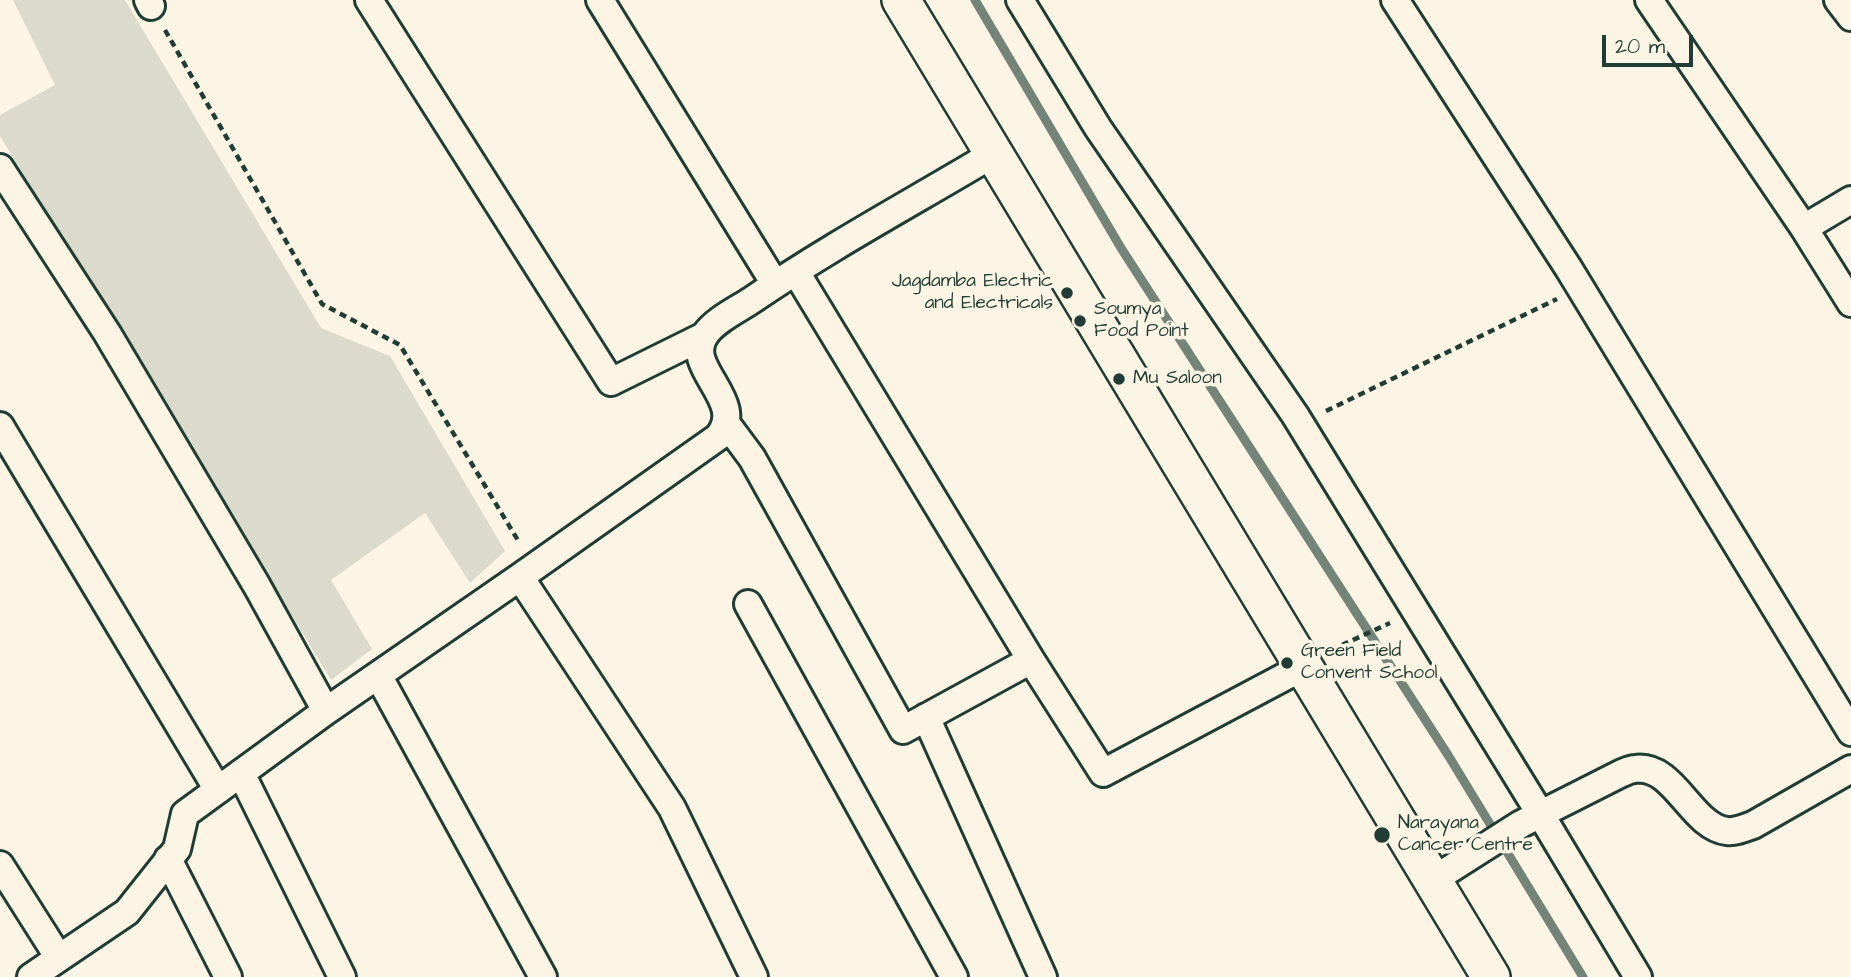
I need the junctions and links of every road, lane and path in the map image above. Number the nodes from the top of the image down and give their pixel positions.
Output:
1 (369, 0) edge
2 (600, 0) edge
3 (901, 0) edge
4 (1020, 0) edge
5 (1395, 0) edge
6 (1649, 0) edge
7 (1838, 0) edge
8 (150, 3) edge
9 (1851, 17) edge
10 (993, 154) junction
11 (0, 168) edge
12 (1851, 200) edge
13 (1804, 228) junction
14 (786, 278) junction
15 (1580, 288) junction
16 (1851, 303) edge
17 (704, 336) junction
18 (726, 423) junction
19 (1300, 424) junction
20 (0, 426) edge
21 (527, 572) junction
22 (748, 604) dead end
23 (1384, 626) dead end
24 (1316, 659) junction
25 (1031, 660) junction
26 (378, 675) junction
27 (326, 710) junction
28 (926, 718) junction
29 (1851, 732) edge
30 (1851, 769) edge
31 (241, 773) junction
32 (218, 790) junction
33 (1531, 819) junction
34 (168, 859) junction
35 (0, 865) edge
36 (1433, 880) junction
37 (59, 958) junction
38 (31, 977) edge
39 (228, 977) edge
40 (342, 977) edge
41 (543, 977) edge
42 (754, 977) edge
43 (954, 977) edge
44 (1043, 977) edge
45 (1491, 977) edge
46 (1638, 977) edge

1 - 17 street
2 - 14 street
3 - 10 street
4 - 19 street
5 - 15 street
6 - 13 street
7 - 9 street
8 - 21 path
10 - 14 street
10 - 24 street
11 - 27 street
12 - 13 street
13 - 16 street
14 - 17 street
14 - 25 street
15 - 19 path
15 - 29 street
17 - 18 street
18 - 21 street
18 - 28 street
19 - 33 street
20 - 32 street
21 - 26 street
21 - 42 street
22 - 43 street
23 - 24 path
24 - 25 street
24 - 36 street
25 - 28 street
26 - 27 street
26 - 41 street
27 - 31 street
28 - 44 street
30 - 33 street
31 - 32 street
31 - 40 street
32 - 34 street
33 - 36 street
33 - 46 street
34 - 37 street
34 - 39 street
35 - 37 street
36 - 45 street
37 - 38 street

